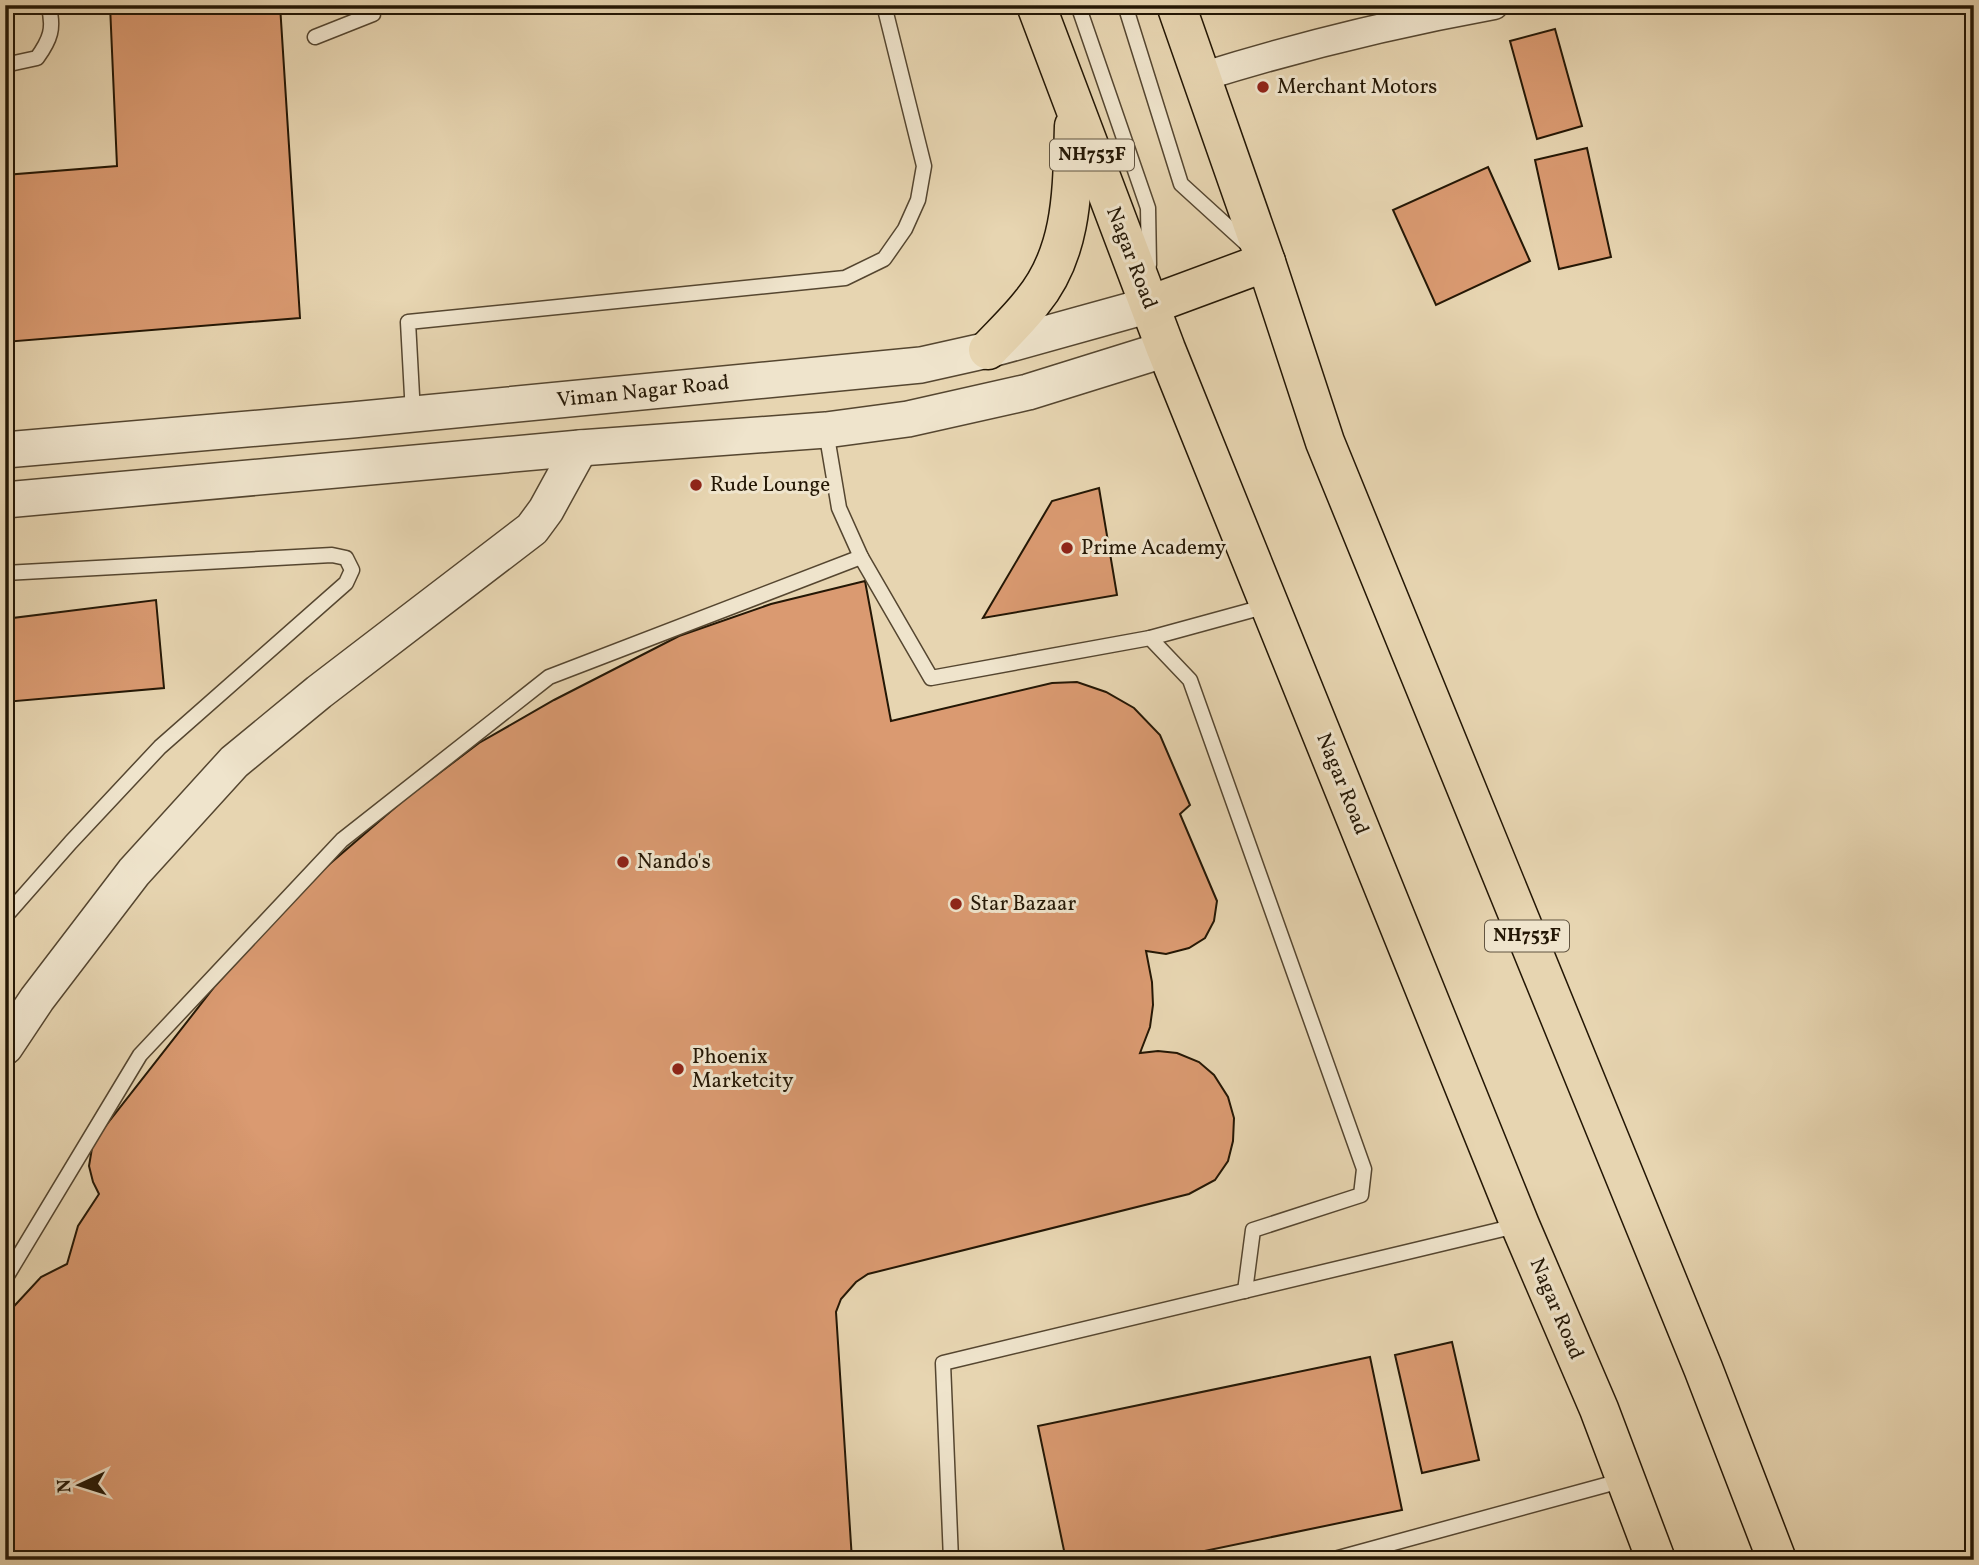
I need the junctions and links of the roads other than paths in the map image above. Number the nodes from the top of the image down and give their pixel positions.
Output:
1 (47, 5) edge
2 (373, 5) edge
3 (884, 5) edge
4 (1037, 5) edge
5 (1078, 5) edge
6 (1125, 5) edge
7 (1176, 5) edge
8 (1494, 5) edge
9 (315, 37) dead end
10 (5, 63) edge
11 (1201, 77) junction
12 (1074, 109) junction
13 (1266, 262) junction
14 (1150, 305) junction
15 (1166, 349) junction
16 (988, 350) junction
17 (413, 414) junction
18 (826, 430) junction
19 (580, 447) junction
20 (5, 450) edge
21 (5, 500) edge
22 (861, 557) junction
23 (5, 573) edge
24 (1269, 605) junction
25 (1150, 638) junction
26 (5, 918) edge
27 (5, 1047) edge
28 (1520, 1225) junction
29 (5, 1279) edge
30 (1245, 1291) junction
31 (1625, 1480) junction
32 (951, 1560) edge
33 (1331, 1560) edge
34 (1656, 1560) edge
35 (1777, 1560) edge

1 - 10 lane
2 - 9 lane
3 - 17 lane
4 - 12 highway, Nagar Road / NH753F
5 - 14 lane
6 - 13 lane
7 - 11 highway, NH753F
8 - 11 street
11 - 13 highway, NH753F
12 - 14 highway, Nagar Road / NH753F
12 - 16 highway
13 - 14 highway, Viman Nagar Road
13 - 35 highway, NH753F
14 - 15 highway, Nagar Road / NH753F
14 - 16 street, Viman Nagar Road
15 - 18 street
15 - 24 highway, Nagar Road / NH753F
16 - 17 street, Viman Nagar Road
17 - 20 street, Viman Nagar Road
18 - 19 street
18 - 22 lane
19 - 21 street
19 - 27 street
22 - 25 lane
22 - 29 lane
23 - 26 lane
24 - 25 lane
24 - 28 highway, Nagar Road / NH753F
25 - 30 lane
28 - 30 lane
28 - 31 highway, Nagar Road / NH753F
30 - 32 lane
31 - 33 lane
31 - 34 highway, Nagar Road / NH753F

